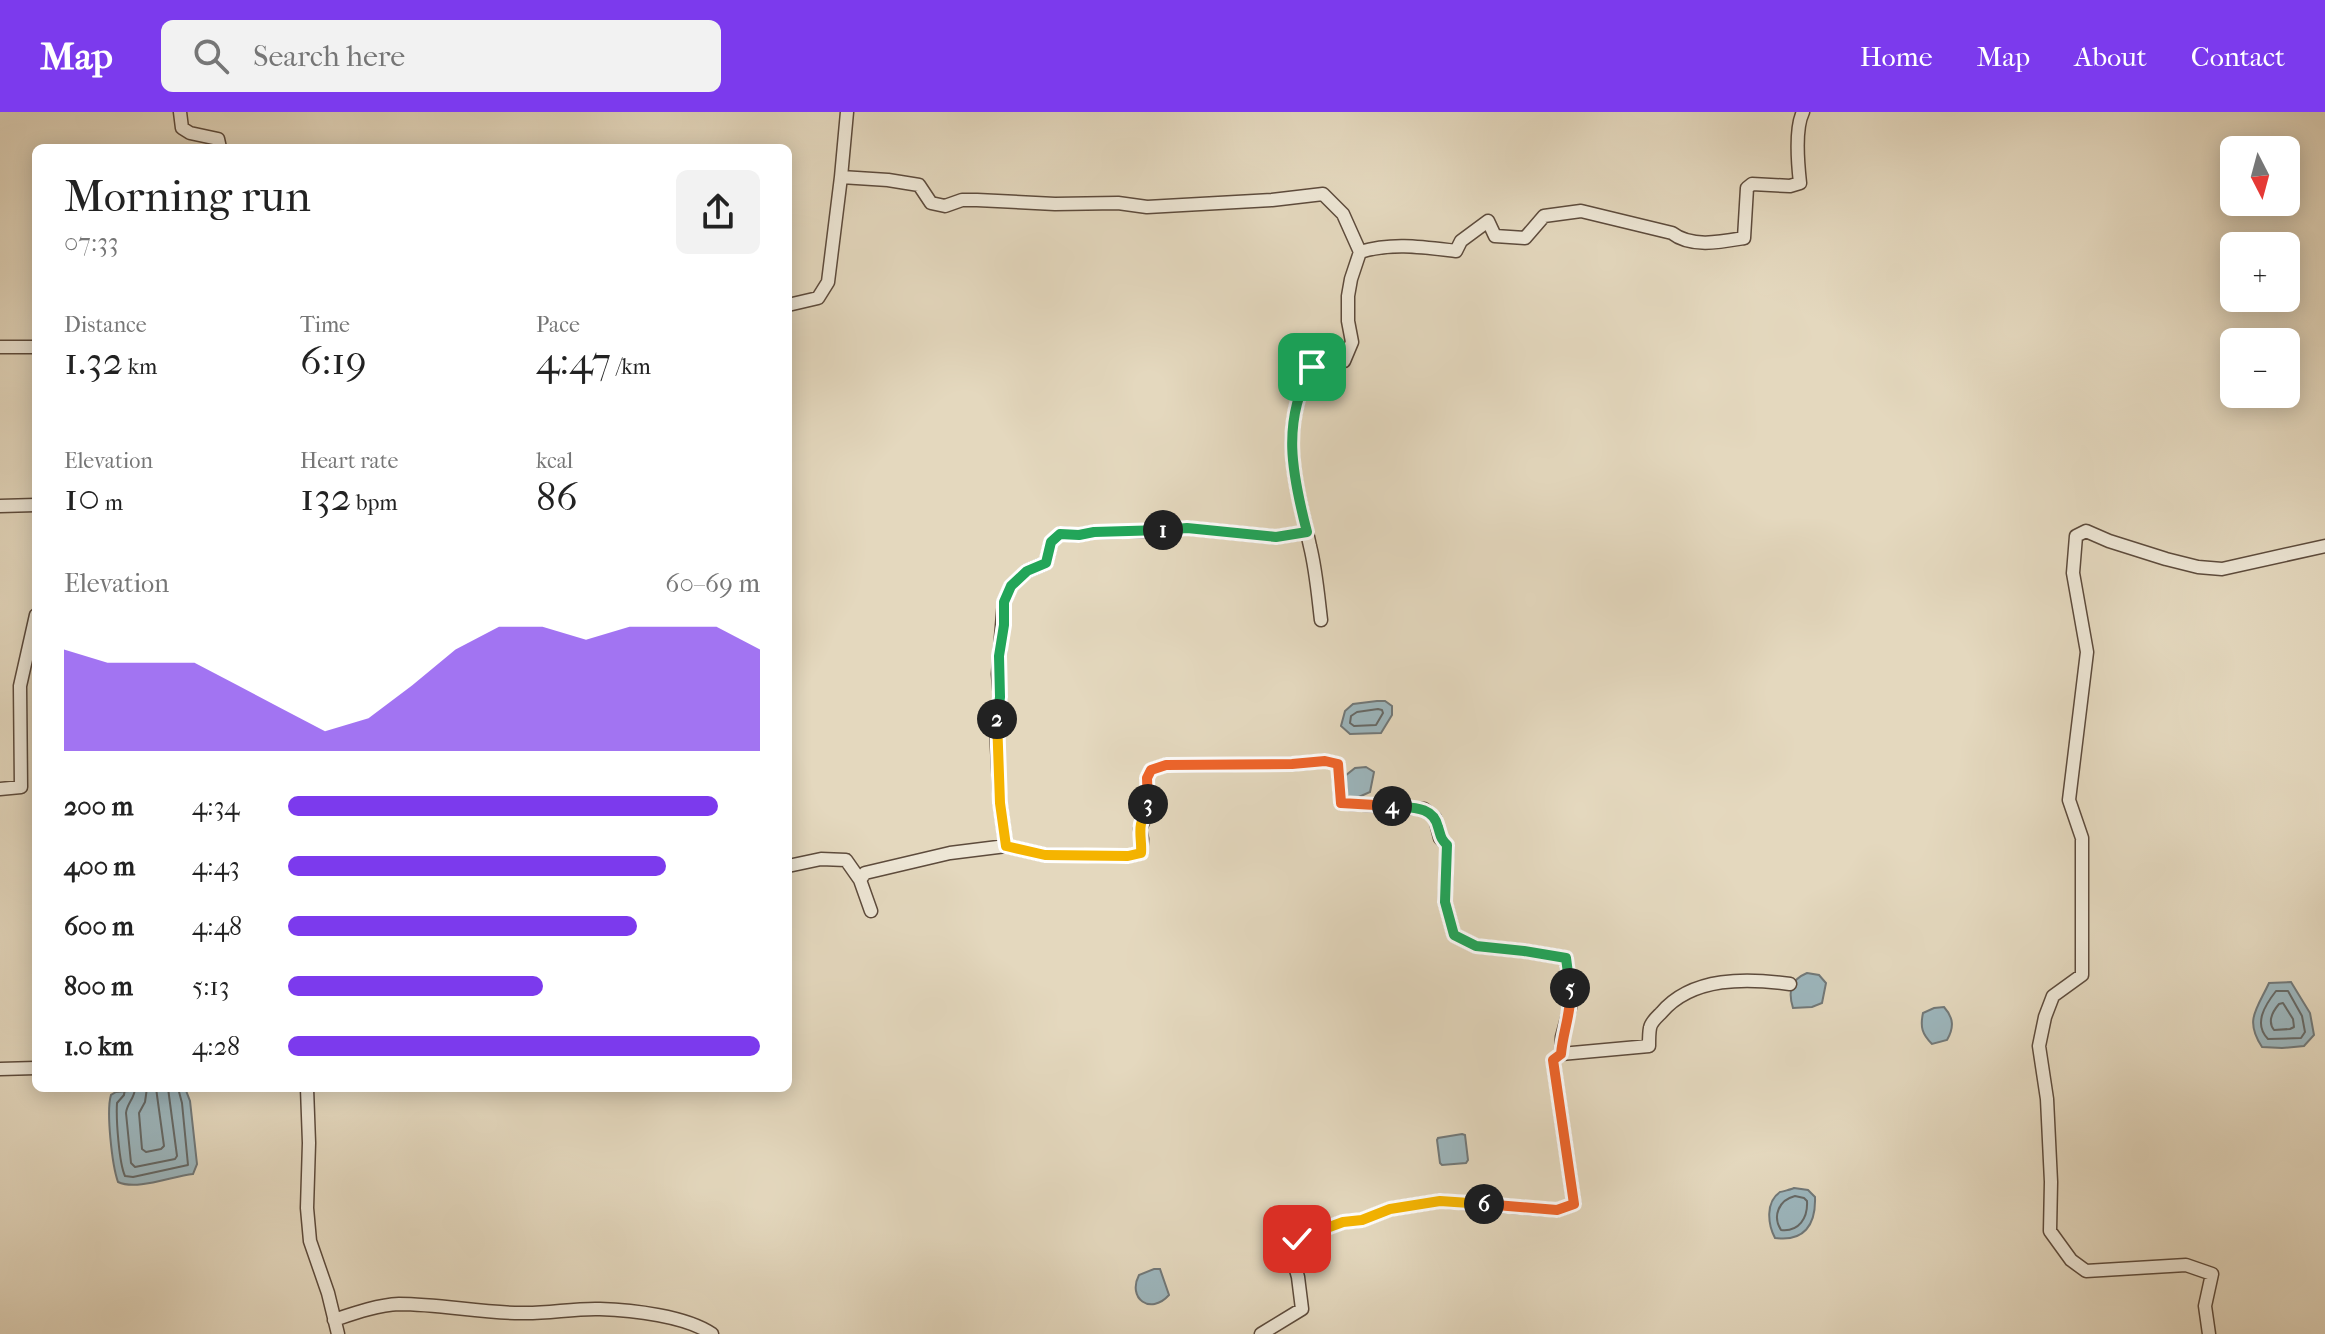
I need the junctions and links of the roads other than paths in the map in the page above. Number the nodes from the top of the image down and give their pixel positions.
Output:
1 (180, 112) edge
2 (847, 112) edge
3 (1803, 112) edge
4 (219, 144) edge
5 (841, 177) junction
6 (1360, 252) junction
7 (792, 304) edge
8 (0, 347) edge
9 (32, 347) edge
10 (32, 505) edge
11 (0, 506) edge
12 (1307, 532) junction
13 (2325, 546) edge
14 (1321, 620) dead end
15 (32, 633) edge
16 (0, 789) edge
17 (1006, 846) junction
18 (792, 865) edge
19 (860, 880) junction
20 (871, 911) dead end
21 (1790, 984) dead end
22 (1561, 1054) junction
23 (32, 1068) edge
24 (0, 1069) edge
25 (307, 1092) edge
26 (334, 1320) junction
27 (338, 1334) edge
28 (712, 1334) edge
29 (1261, 1334) edge
30 (2209, 1334) edge

1 - 4 street
2 - 5 street
3 - 6 street
5 - 6 street
5 - 7 street
6 - 12 street
8 - 9 street
10 - 11 street
12 - 14 street
12 - 17 street
13 - 30 street
15 - 16 street
17 - 19 street
17 - 22 street
18 - 19 street
19 - 20 street
21 - 22 street
22 - 29 street
23 - 24 street
25 - 26 street
26 - 27 street
26 - 28 street

